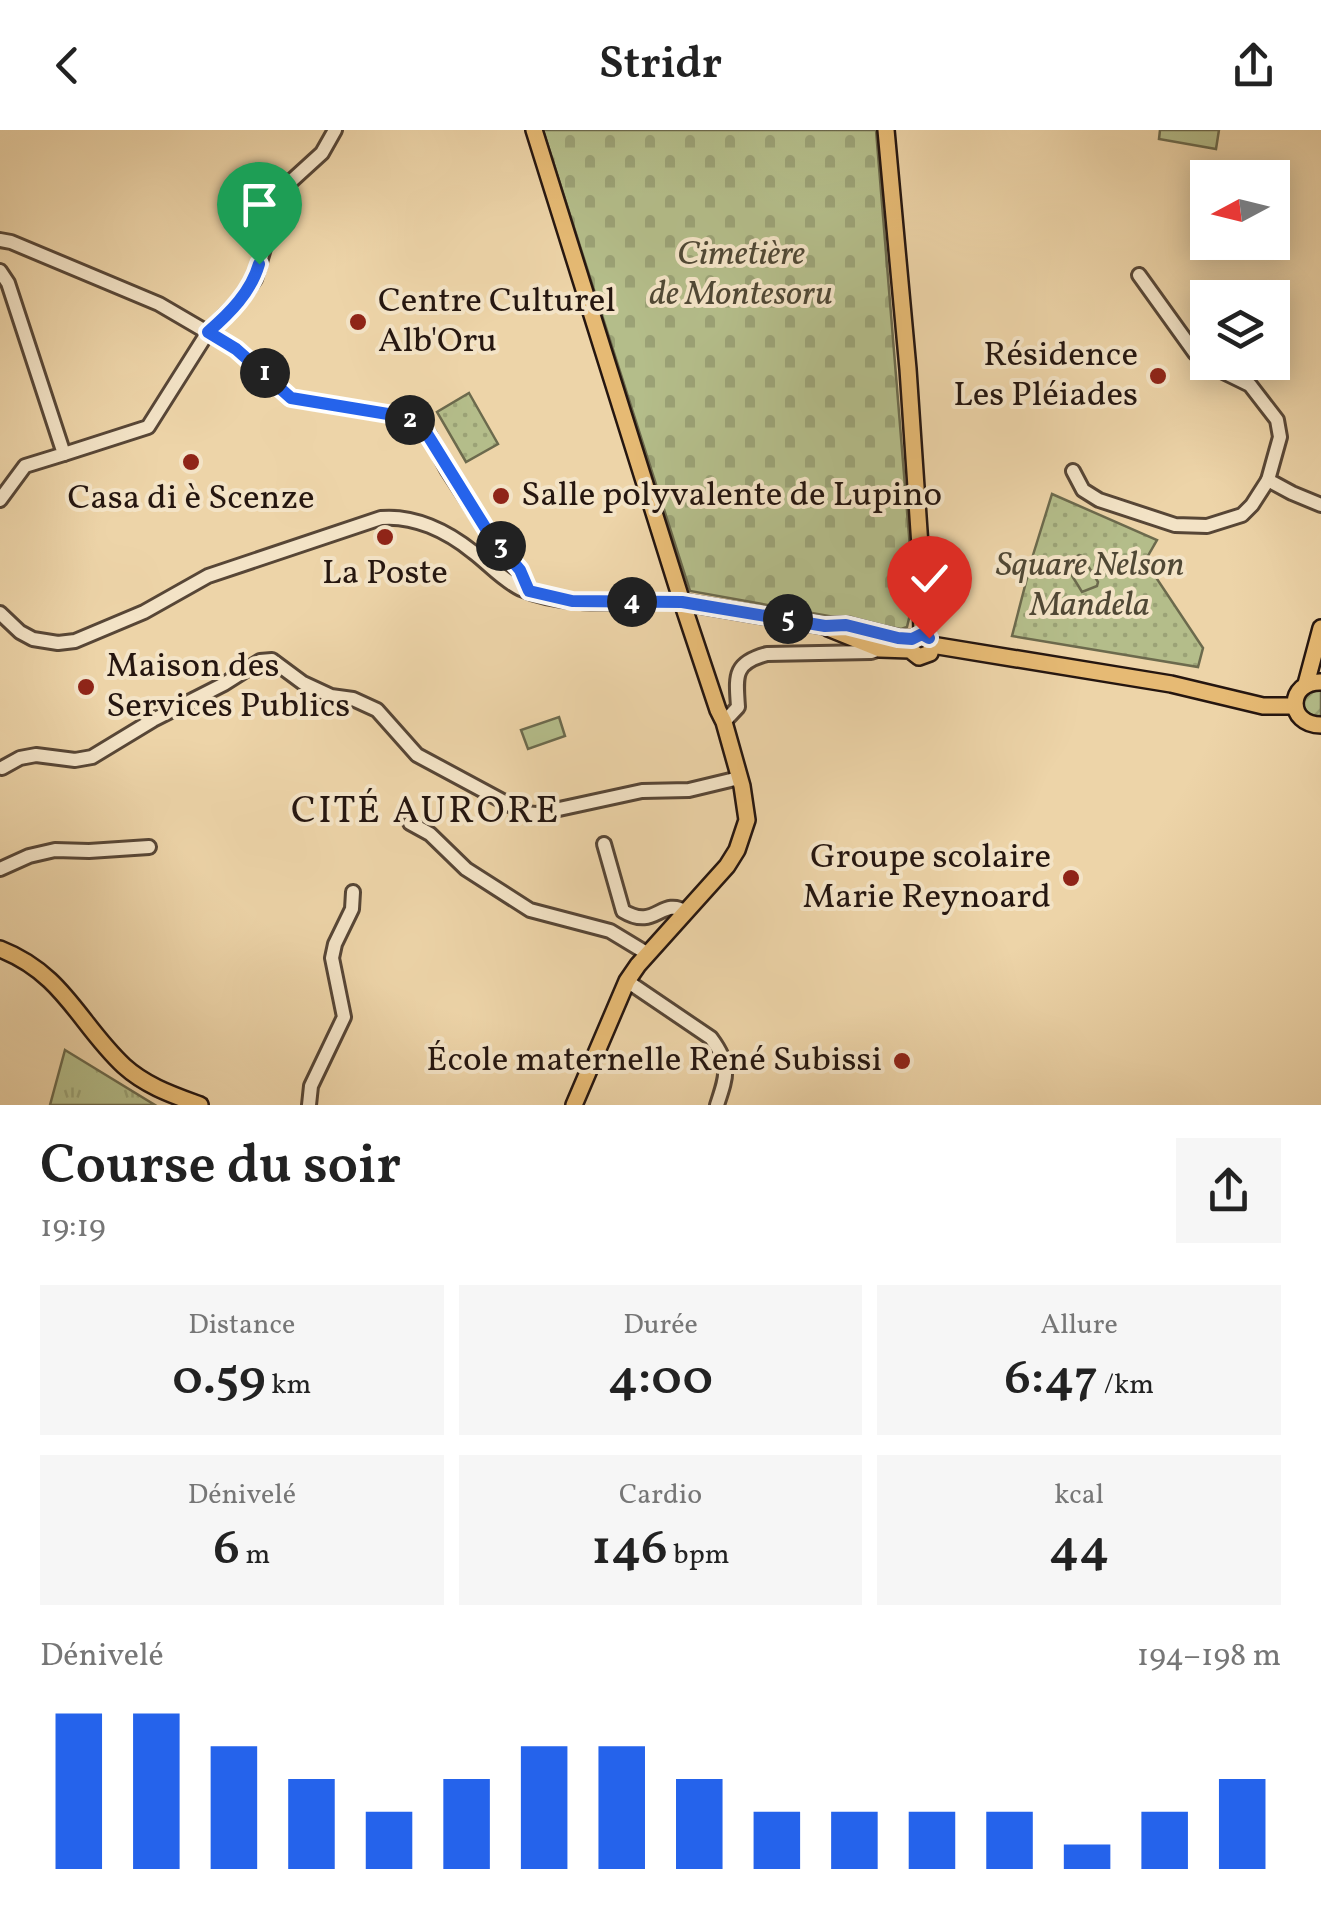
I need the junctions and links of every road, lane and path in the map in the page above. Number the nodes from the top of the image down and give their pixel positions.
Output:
1 (335, 130) edge
2 (534, 130) edge
3 (886, 130) edge
4 (0, 240) edge
5 (0, 271) edge
6 (1139, 276) dead end
7 (208, 332) junction
8 (64, 454) junction
9 (1073, 471) dead end
10 (1268, 480) junction
11 (0, 500) edge
12 (1321, 506) edge
13 (529, 591) junction
14 (682, 602) junction
15 (718, 608) junction
16 (0, 613) edge
17 (825, 626) junction
18 (1321, 628) edge
19 (693, 636) junction
20 (879, 641) junction
21 (861, 642) junction
22 (919, 642) junction
23 (843, 652) junction
24 (1317, 680) edge
25 (1295, 706) junction
26 (724, 722) junction
27 (1321, 724) edge
28 (0, 751) edge
29 (1, 768) edge
30 (739, 778) junction
31 (410, 823) dead end
32 (604, 844) dead end
33 (149, 848) dead end
34 (0, 869) edge
35 (353, 892) dead end
36 (686, 912) junction
37 (0, 949) edge
38 (648, 954) junction
39 (628, 980) junction
40 (200, 1105) edge
41 (309, 1105) edge
42 (574, 1105) edge
43 (717, 1105) edge

1 - 7 street
2 - 14 main road
3 - 22 main road
4 - 7 street
5 - 8 street
6 - 10 street
7 - 8 street
7 - 13 street
8 - 11 street
9 - 10 street
10 - 12 street
13 - 14 street
13 - 16 street
14 - 15 main road
14 - 19 main road
15 - 17 main road
15 - 19 main road
17 - 20 main road
17 - 21 main road
18 - 24 main road
19 - 26 main road
20 - 21 main road
20 - 22 main road
20 - 23 street
21 - 23 street
22 - 25 main road
23 - 26 street
24 - 25 main road
25 - 27 main road
26 - 30 main road
28 - 29 street
29 - 30 street
30 - 36 main road
31 - 38 street
32 - 36 street
33 - 34 street
35 - 41 street
36 - 38 main road
37 - 40 main road
38 - 39 main road
39 - 42 main road
39 - 43 street

